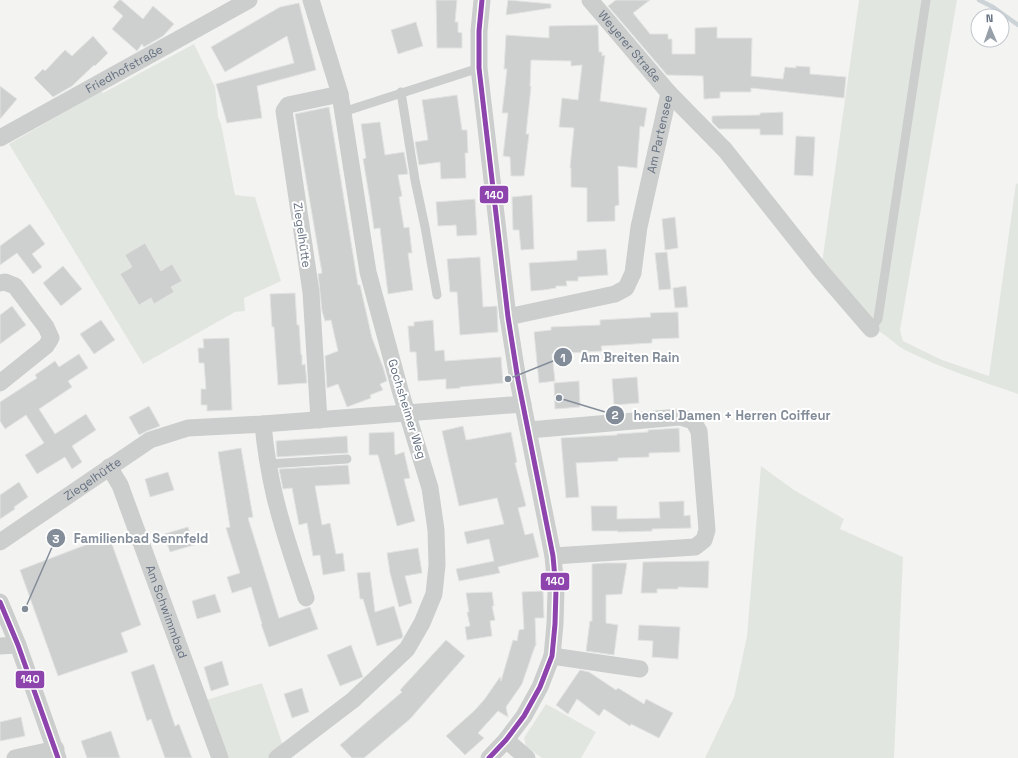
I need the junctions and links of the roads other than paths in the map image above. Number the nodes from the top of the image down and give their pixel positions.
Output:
1 (249, 0) edge
2 (311, 0) edge
3 (482, 0) edge
4 (590, 0) edge
5 (926, 0) edge
6 (478, 68) junction
7 (401, 92) junction
8 (669, 93) junction
9 (340, 94) junction
10 (343, 112) junction
11 (0, 138) edge
12 (0, 283) edge
13 (437, 295) dead end
14 (508, 317) junction
15 (871, 329) joint
16 (0, 383) edge
17 (523, 404) junction
18 (407, 414) junction
19 (319, 420) junction
20 (263, 424) junction
21 (529, 430) junction
22 (347, 459) dead end
23 (268, 464) junction
24 (109, 467) junction
25 (0, 542) edge
26 (553, 556) junction
27 (306, 598) dead end
28 (0, 602) edge
29 (18, 645) junction
30 (0, 646) edge
31 (552, 656) junction
32 (640, 669) dead end
33 (506, 740) junction
34 (57, 754) edge
35 (15, 758) edge
36 (220, 758) edge
37 (276, 758) edge
38 (489, 758) edge
39 (527, 758) edge

1 - 11 street, Friedhofstraße
2 - 9 street, Gochsheimer Weg
3 - 6 street
4 - 8 street, Weyerer Straße
5 - 15 lane
6 - 7 lane
6 - 14 street
7 - 10 lane
7 - 13 lane
8 - 14 street, Am Partensee
8 - 15 street, Am Partensee
9 - 10 street, Gochsheimer Weg
9 - 19 street, Ziegelhütte
10 - 18 street, Gochsheimer Weg
12 - 16 street
14 - 17 street
17 - 18 street, Ziegelhütte
17 - 21 street
18 - 19 street, Ziegelhütte
18 - 37 street, Gochsheimer Weg
19 - 20 street, Ziegelhütte
20 - 23 street
20 - 24 street, Ziegelhütte
21 - 26 street
21 - 26 street
22 - 23 lane
23 - 27 street
24 - 25 street, Ziegelhütte
24 - 36 street, Am Schwimmbad
26 - 31 street
28 - 29 street
29 - 30 street
29 - 34 street
31 - 32 street
31 - 33 street
33 - 38 street
33 - 39 street
34 - 35 street

